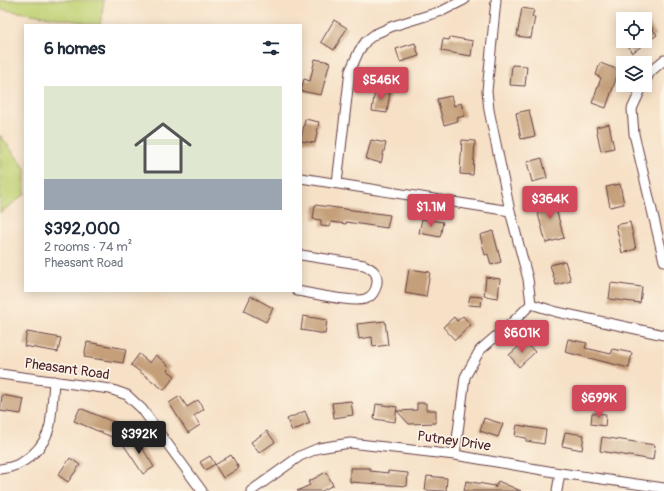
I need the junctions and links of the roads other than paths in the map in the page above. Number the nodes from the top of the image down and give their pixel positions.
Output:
1 (464, 0) edge
2 (496, 0) edge
3 (664, 60) edge
4 (652, 70) edge
5 (640, 92) edge
6 (302, 178) edge
7 (337, 183) junction
8 (510, 211) junction
9 (302, 255) edge
10 (664, 260) edge
11 (302, 292) edge
12 (531, 304) junction
13 (664, 335) edge
14 (0, 374) edge
15 (54, 381) junction
16 (454, 455) junction
17 (0, 469) edge
18 (560, 473) junction
19 (664, 488) edge
20 (202, 491) edge
21 (251, 491) edge
22 (558, 491) edge

1 - 7 street
2 - 8 street
3 - 4 street
5 - 10 street
6 - 7 street
7 - 8 street
8 - 12 street
9 - 11 street
12 - 13 street
12 - 16 street
14 - 15 street, Pheasant Road
15 - 17 street
15 - 20 street, Pheasant Road
16 - 18 street, Putney Drive
16 - 21 street, Putney Drive
18 - 19 street, Putney Drive
18 - 22 street

